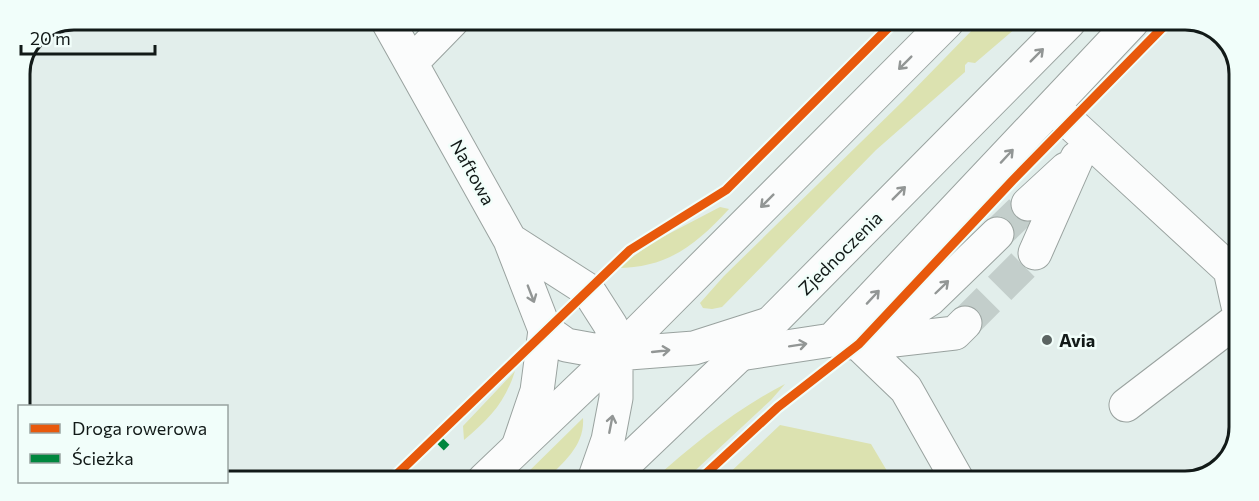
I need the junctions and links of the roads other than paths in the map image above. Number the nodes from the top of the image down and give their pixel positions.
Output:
1 (393, 30) edge
2 (443, 30) edge
3 (938, 30) edge
4 (1061, 30) edge
5 (1125, 30) edge
6 (411, 63) junction
7 (1053, 107) junction
8 (1085, 151) junction
9 (1028, 204) tunnel mouth
10 (997, 234) tunnel mouth
11 (510, 240) junction
12 (1035, 253) tunnel mouth
13 (1229, 269) edge
14 (965, 322) tunnel mouth
15 (769, 324) junction
16 (1229, 327) edge
17 (545, 330) junction
18 (846, 342) junction
19 (615, 354) junction
20 (740, 354) junction
21 (1126, 405) dead end
22 (518, 447) junction
23 (493, 471) edge
24 (597, 471) edge
25 (617, 471) edge
26 (952, 471) edge

1 - 6 main road, Naftowa
2 - 6 main road
3 -> 19 main road
15 -> 4 main road, Zjednoczenia
5 - 7 main road
6 - 11 main road, Naftowa
7 - 8 main road
18 -> 7 main road
8 - 9 main road
8 - 12 main road
8 - 13 main road
18 -> 10 main road
11 -> 17 main road, Naftowa
11 - 19 main road
14 - 18 main road
19 -> 15 main road
15 - 20 main road, Zjednoczenia
16 - 21 main road
17 - 19 main road
17 - 22 main road, Naftowa
20 -> 18 main road
18 - 26 main road
19 - 22 main road
24 -> 19 main road
20 - 25 main road, Zjednoczenia
22 - 23 main road

